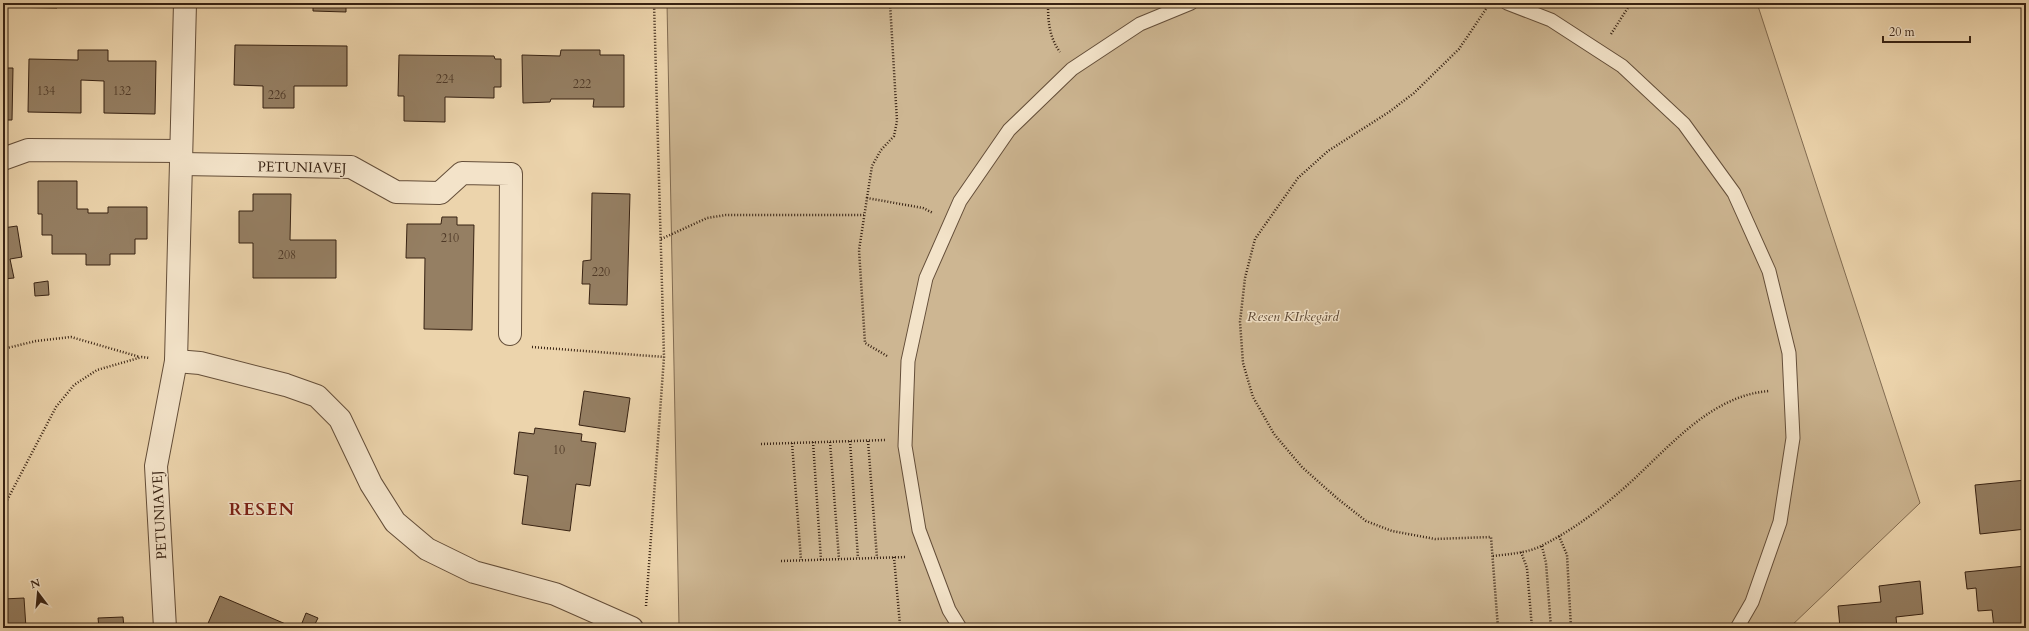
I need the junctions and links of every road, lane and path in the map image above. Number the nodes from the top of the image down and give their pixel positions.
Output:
1 (186, 3) edge
2 (654, 3) edge
3 (890, 3) edge
4 (1048, 3) edge
5 (1191, 3) edge
6 (1489, 3) edge
7 (1507, 3) edge
8 (1631, 3) edge
9 (1602, 53) junction
10 (1072, 69) junction
11 (181, 158) junction
12 (3, 159) edge
13 (866, 198) junction
14 (864, 215) junction
15 (951, 221) junction
16 (661, 239) junction
17 (510, 334) joint
18 (3, 349) edge
19 (664, 357) junction
20 (142, 358) junction
21 (908, 359) junction
22 (176, 361) junction
23 (1791, 389) junction
24 (905, 439) junction
25 (850, 441) junction
26 (868, 441) junction
27 (813, 442) junction
28 (830, 442) junction
29 (792, 443) junction
30 (761, 444) dead end
31 (3, 508) edge
32 (1559, 536) junction
33 (1542, 546) junction
34 (1521, 552) junction
35 (929, 556) junction
36 (1493, 556) junction
37 (894, 557) junction
38 (858, 558) junction
39 (877, 558) junction
40 (839, 559) junction
41 (801, 560) junction
42 (821, 560) junction
43 (781, 561) dead end
44 (639, 620) edge
45 (900, 625) dead end
46 (165, 628) edge
47 (960, 628) edge
48 (1498, 628) edge
49 (1532, 628) edge
50 (1551, 628) edge
51 (1571, 628) edge
52 (1737, 628) edge

1 - 11 street, PETUNIAVEJ
2 - 16 path
3 - 13 path
4 - 10 path
5 - 10 lane
6 - 36 path
7 - 9 lane
8 - 9 path
9 - 23 lane
10 - 15 lane
11 - 12 street, PETUNIAVEJ
11 - 17 street, PETUNIAVEJ
11 - 22 street, PETUNIAVEJ
13 - 14 path
13 - 15 path
14 - 16 path
14 - 21 path
15 - 21 lane
16 - 19 path
17 - 19 path
18 - 20 path
19 - 44 path
20 - 22 path
20 - 31 path
21 - 24 lane
22 - 44 street
22 - 46 street, PETUNIAVEJ
23 - 32 path
23 - 52 lane
24 - 26 path
24 - 35 lane
25 - 26 path
25 - 28 path
25 - 38 path
26 - 39 path
27 - 28 path
27 - 29 path
27 - 42 path
28 - 40 path
29 - 30 path
29 - 41 path
32 - 33 path
32 - 51 path
33 - 34 path
33 - 50 path
34 - 36 path
34 - 49 path
35 - 37 path
35 - 47 lane
36 - 48 path
37 - 39 path
37 - 45 path
38 - 39 path
38 - 40 path
40 - 42 path
41 - 42 path
41 - 43 path

